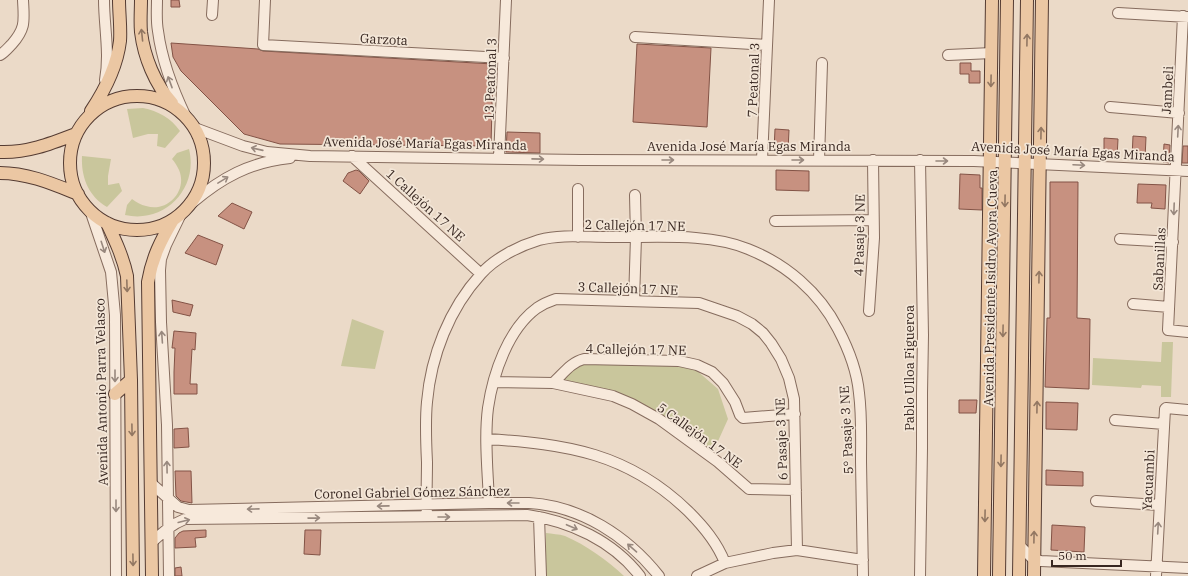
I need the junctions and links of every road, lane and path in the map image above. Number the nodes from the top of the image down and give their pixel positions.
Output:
1 (24, 0) edge
2 (104, 0) edge
3 (119, 0) edge
4 (141, 0) edge
5 (157, 0) edge
6 (213, 0) edge
7 (265, 0) edge
8 (506, 0) edge
9 (768, 0) edge
10 (992, 0) edge
11 (1007, 0) edge
12 (1027, 0) edge
13 (1042, 0) edge
14 (1118, 13) dead end
15 (212, 15) dead end
16 (1186, 16) edge
17 (636, 36) dead end
18 (767, 45) junction
19 (992, 53) junction
20 (0, 55) edge
21 (948, 55) dead end
22 (504, 58) junction
23 (822, 63) dead end
24 (103, 93) junction
25 (175, 106) junction
26 (1110, 108) dead end
27 (1179, 113) junction
28 (186, 117) junction
29 (85, 120) junction
30 (195, 128) junction
31 (76, 134) junction
32 (0, 152) edge
33 (310, 156) junction
34 (352, 156) junction
35 (500, 158) junction
36 (762, 160) junction
37 (819, 160) junction
38 (873, 160) junction
39 (920, 160) junction
40 (991, 161) junction
41 (1006, 162) junction
42 (1026, 163) junction
43 (1040, 163) junction
44 (1176, 170) junction
45 (1188, 171) edge
46 (0, 173) edge
47 (578, 189) dead end
48 (78, 194) junction
49 (635, 195) dead end
50 (192, 203) junction
51 (90, 210) junction
52 (177, 217) junction
53 (873, 220) junction
54 (775, 221) dead end
55 (107, 223) junction
56 (578, 237) junction
57 (636, 237) junction
58 (1120, 239) dead end
59 (1173, 242) junction
60 (755, 252) joint
61 (481, 274) junction
62 (634, 301) junction
63 (699, 303) joint
64 (1133, 304) dead end
65 (1169, 307) junction
66 (869, 310) dead end
67 (1188, 332) edge
68 (131, 380) junction
69 (494, 382) junction
70 (553, 383) junction
71 (115, 394) junction
72 (1188, 410) edge
73 (795, 414) junction
74 (1115, 420) dead end
75 (1164, 424) junction
76 (487, 439) junction
77 (152, 484) junction
78 (796, 490) junction
79 (168, 499) junction
80 (1096, 501) dead end
81 (489, 503) junction
82 (426, 505) junction
83 (1160, 505) junction
84 (427, 516) junction
85 (539, 517) junction
86 (167, 529) junction
87 (152, 542) junction
88 (1020, 546) junction
89 (797, 550) junction
90 (863, 560) junction
91 (1034, 560) junction
92 (725, 562) junction
93 (1188, 568) edge
94 (1156, 571) edge
95 (116, 576) edge
96 (133, 576) edge
97 (152, 576) edge
98 (169, 576) edge
99 (541, 576) edge
100 (640, 576) edge
101 (659, 576) edge
102 (698, 576) edge
103 (863, 576) edge
104 (920, 576) edge
105 (984, 576) edge
106 (999, 576) edge
107 (1019, 576) edge
108 (1034, 576) edge

1 - 20 street
2 - 24 street
3 - 24 main road
25 -> 4 main road
28 -> 5 street
6 - 15 street
7 - 22 street, Garzota
8 - 22 street, 13 Peatonal 3
9 - 18 street, 7 Peatonal 3
10 - 19 main road, Avenida Presidente Isidro Ayora Cueva
11 - 41 main road, Avenida Presidente Isidro Ayora Cueva
42 -> 12 main road
43 -> 13 main road
14 - 16 street
16 - 27 street, Jambeli
17 - 18 street
18 - 36 street, 7 Peatonal 3
19 - 21 street
19 -> 40 main road, Avenida Presidente Isidro Ayora Cueva
22 - 35 street, 13 Peatonal 3
23 - 37 street
24 - 29 main road
25 - 28 main road
25 - 29 main road
26 - 27 street
44 -> 27 street, Jambeli
28 - 30 main road
29 - 31 main road
33 -> 30 street, Avenida José María Egas Miranda
30 - 50 main road
31 - 32 main road
31 - 48 main road
33 - 34 street, Avenida José María Egas Miranda
50 -> 33 street, Avenida José María Egas Miranda
34 - 35 street, Avenida José María Egas Miranda
34 - 61 street, 1 Callejón 17 NE
35 -> 36 street, Avenida José María Egas Miranda
36 -> 37 street, Avenida José María Egas Miranda
37 - 38 street, Avenida José María Egas Miranda
38 - 39 street, Avenida José María Egas Miranda
38 - 53 street, 4 Pasaje 3 NE
39 -> 40 street, Avenida José María Egas Miranda
39 - 104 street, Pablo Ulloa Figueroa
40 - 41 street, Avenida José María Egas Miranda
40 -> 105 main road, Avenida Presidente Isidro Ayora Cueva
41 - 42 street, Avenida José María Egas Miranda
41 -> 106 main road, Avenida Presidente Isidro Ayora Cueva
42 - 43 street, Avenida José María Egas Miranda
42 - 88 main road
43 -> 44 street, Avenida José María Egas Miranda
91 -> 43 main road
44 - 45 street, Avenida José María Egas Miranda
44 -> 59 street, Sabanillas
46 - 48 main road
47 - 56 street
48 - 51 main road
49 - 57 street
50 - 52 main road
51 - 55 main road
51 -> 71 street, Avenida Antonio Parra Velasco
52 - 55 main road
52 - 77 main road
79 -> 52 street
53 - 54 street
53 - 66 street, 4 Pasaje 3 NE
55 -> 68 main road
56 - 57 street, 2 Callejón 17 NE
56 - 61 street, 2 Callejón 17 NE
57 - 60 street, 2 Callejón 17 NE
57 - 62 street
58 - 59 street
59 - 65 street, Sabanillas
60 - 90 street, 5° Pasaje 3 NE
61 - 82 street, 2 Callejón 17 NE
62 - 63 street, 3 Callejón 17 NE
62 - 69 street, 3 Callejón 17 NE
63 - 73 street, 6 Pasaje 3 NE
64 - 65 street
65 - 67 street, Sabanillas
68 - 71 main road
68 -> 96 main road
69 - 70 street, 5 Callejón 17 NE
69 - 76 street
70 - 73 street, 4 Callejón 17 NE
70 - 78 street, 5 Callejón 17 NE
71 -> 95 street, Avenida Antonio Parra Velasco
72 - 75 street, Yacuambi
73 - 78 street, 6 Pasaje 3 NE
74 - 75 street
75 - 83 street, Yacuambi
76 - 81 street
76 - 92 street
77 - 79 street, Coronel Gabriel Gómez Sánchez
77 - 87 main road
78 - 89 street, 6 Pasaje 3 NE
82 -> 79 street, Coronel Gabriel Gómez Sánchez
79 - 86 street
80 - 83 street
81 - 82 street, Coronel Gabriel Gómez Sánchez
101 -> 81 street, Coronel Gabriel Gómez Sánchez
82 - 84 street, 2 Callejón 17 NE
94 -> 83 street, Yacuambi
84 -> 85 street, Coronel Gabriel Gómez Sánchez
86 -> 84 street, Coronel Gabriel Gómez Sánchez
85 - 99 street
85 -> 100 street, Coronel Gabriel Gómez Sánchez
86 - 87 street, Coronel Gabriel Gómez Sánchez
86 - 98 street
87 - 97 main road
88 - 91 street
88 - 107 main road
89 - 90 street
89 - 92 street
90 - 103 street, 5° Pasaje 3 NE
91 - 94 street
91 - 108 main road
92 - 102 street
93 - 94 street

